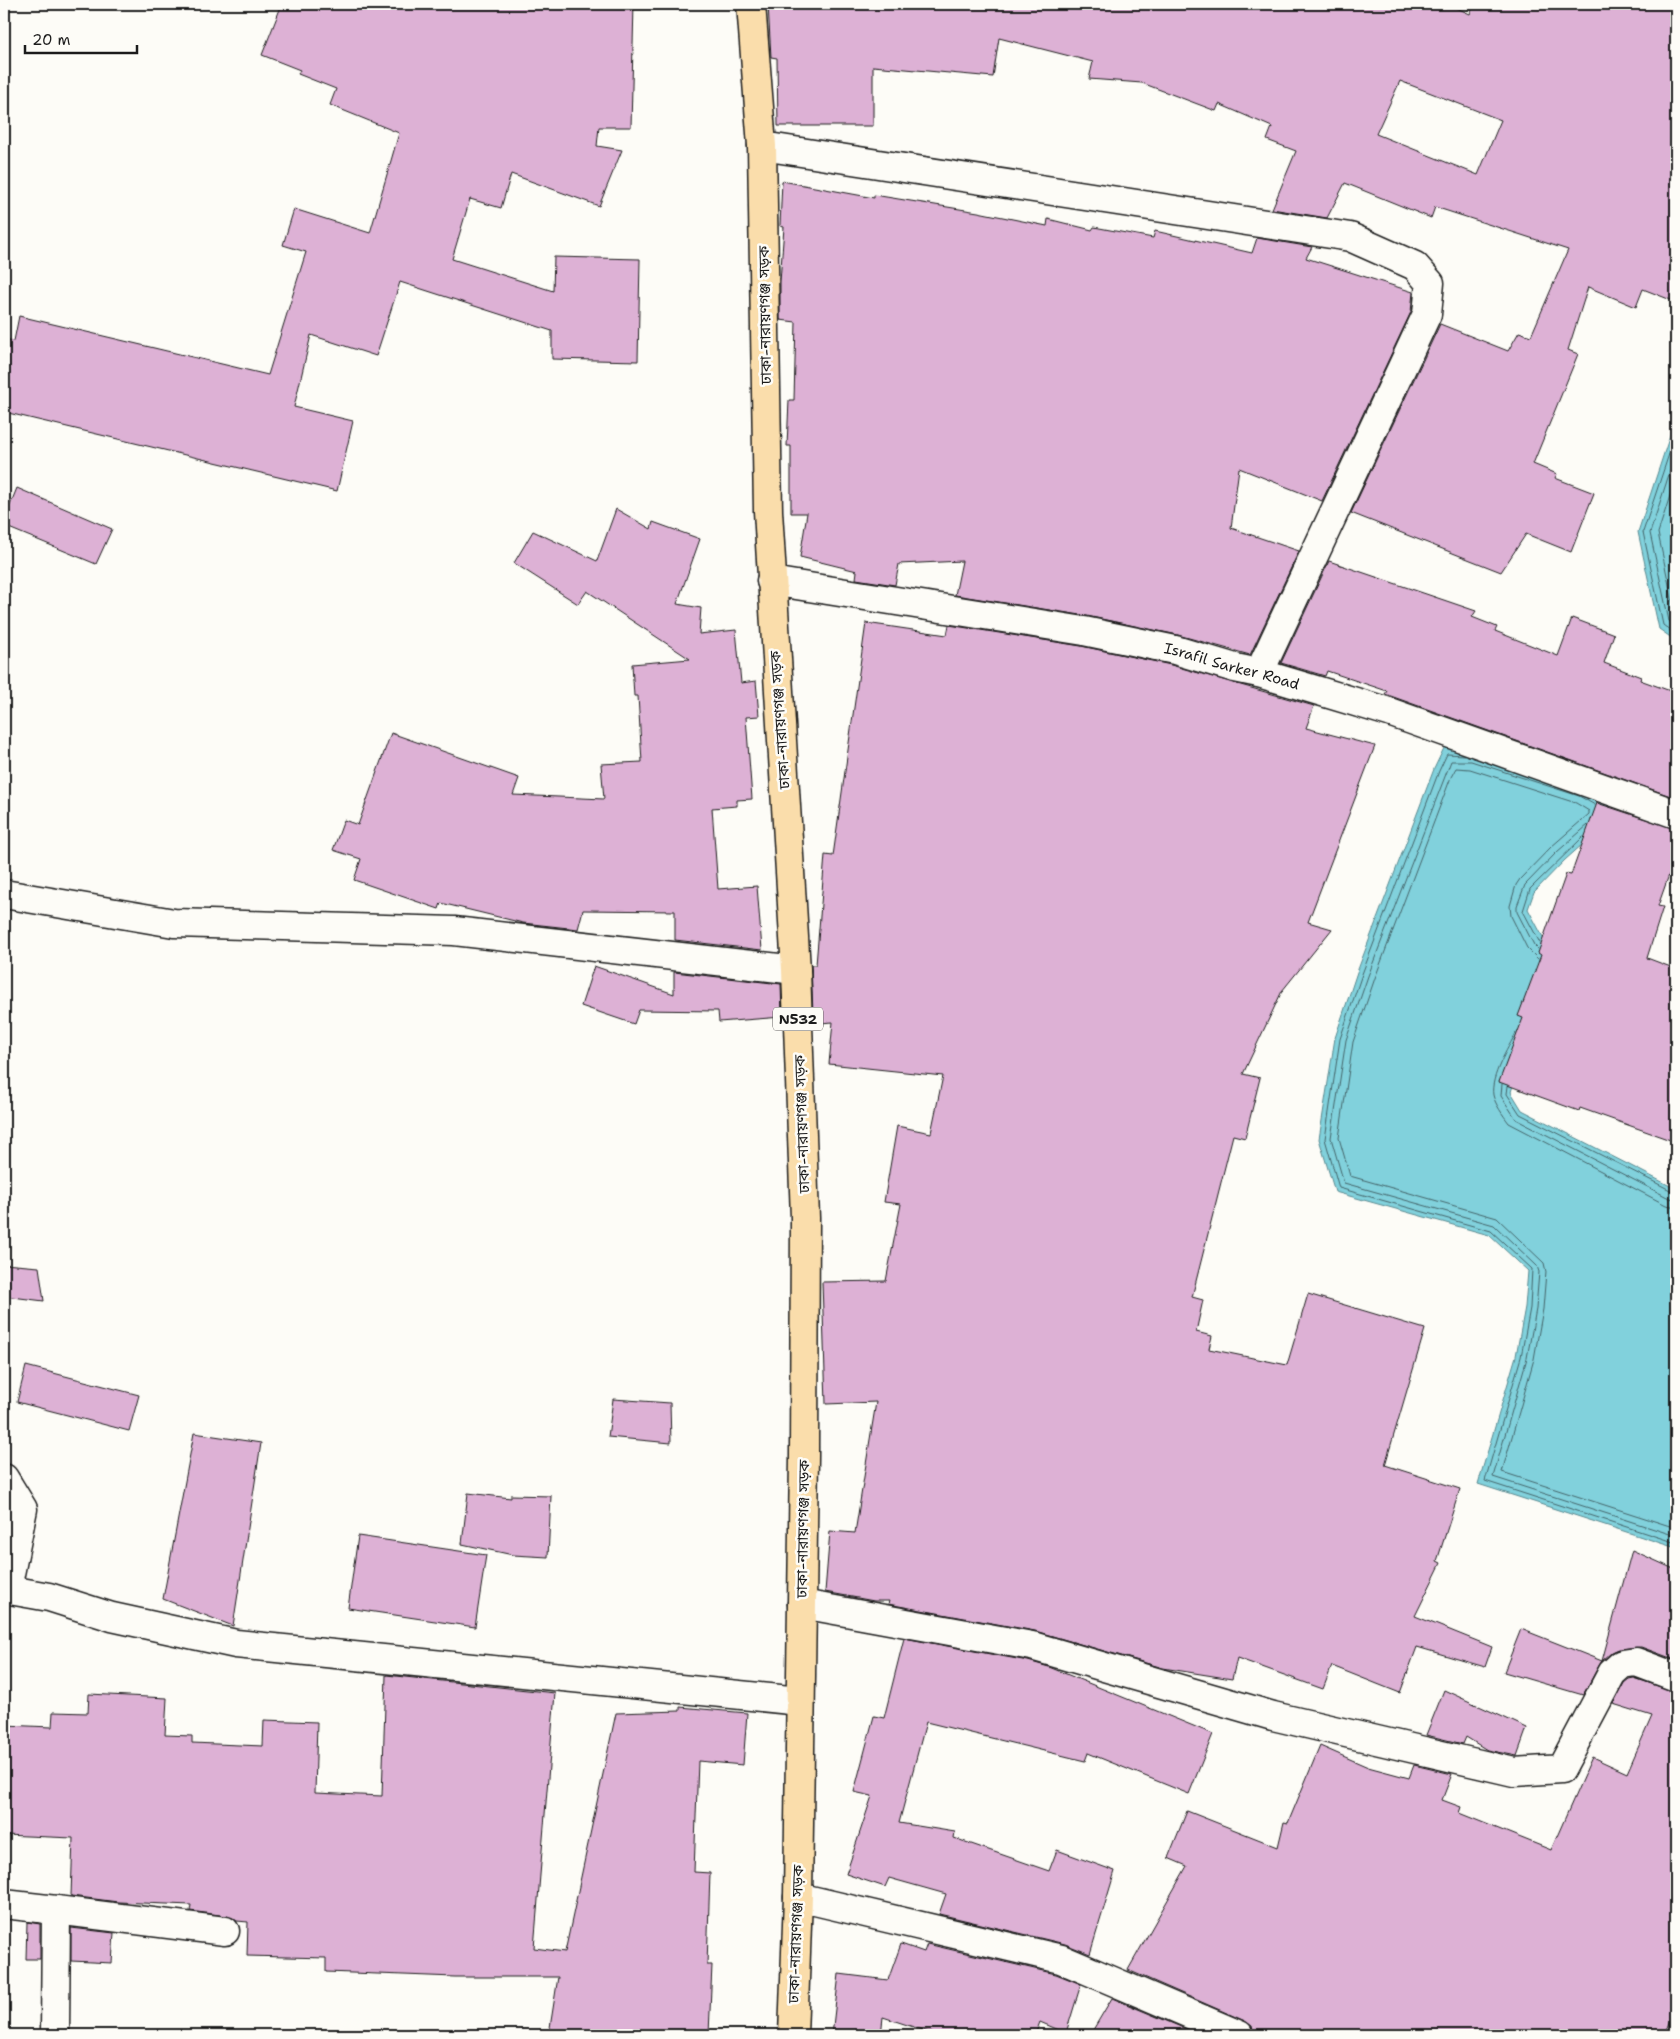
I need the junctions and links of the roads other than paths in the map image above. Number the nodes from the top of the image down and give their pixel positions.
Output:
1 (751, 4) edge
2 (762, 146) junction
3 (771, 581) junction
4 (1259, 673) junction
5 (1676, 814) edge
6 (4, 894) edge
7 (796, 970) junction
8 (4, 1478) edge
9 (5, 1589) edge
10 (802, 1604) junction
11 (1676, 1677) edge
12 (800, 1700) junction
13 (798, 1897) junction
14 (4, 1904) edge
15 (56, 1910) junction
16 (225, 1931) dead end
17 (55, 2035) edge
18 (793, 2035) edge
19 (1239, 2035) edge

1 - 2 highway, ঢাকা-নারায়ণগঞ্জ সড়ক / N532
2 - 3 highway, ঢাকা-নারায়ণগঞ্জ সড়ক / N532
2 - 4 street
3 - 4 street, Israfil Sarker Road
3 - 7 highway, ঢাকা-নারায়ণগঞ্জ সড়ক / N532
4 - 5 street, Israfil Sarker Road
6 - 7 street
7 - 10 highway, ঢাকা-নারায়ণগঞ্জ সড়ক / N532
8 - 9 street
9 - 12 street
10 - 11 street
10 - 12 highway, ঢাকা-নারায়ণগঞ্জ সড়ক / N532
12 - 13 highway, ঢাকা-নারায়ণগঞ্জ সড়ক / N532
13 - 18 highway, ঢাকা-নারায়ণগঞ্জ সড়ক / N532
13 - 19 street
14 - 15 street
15 - 16 street
15 - 17 street

